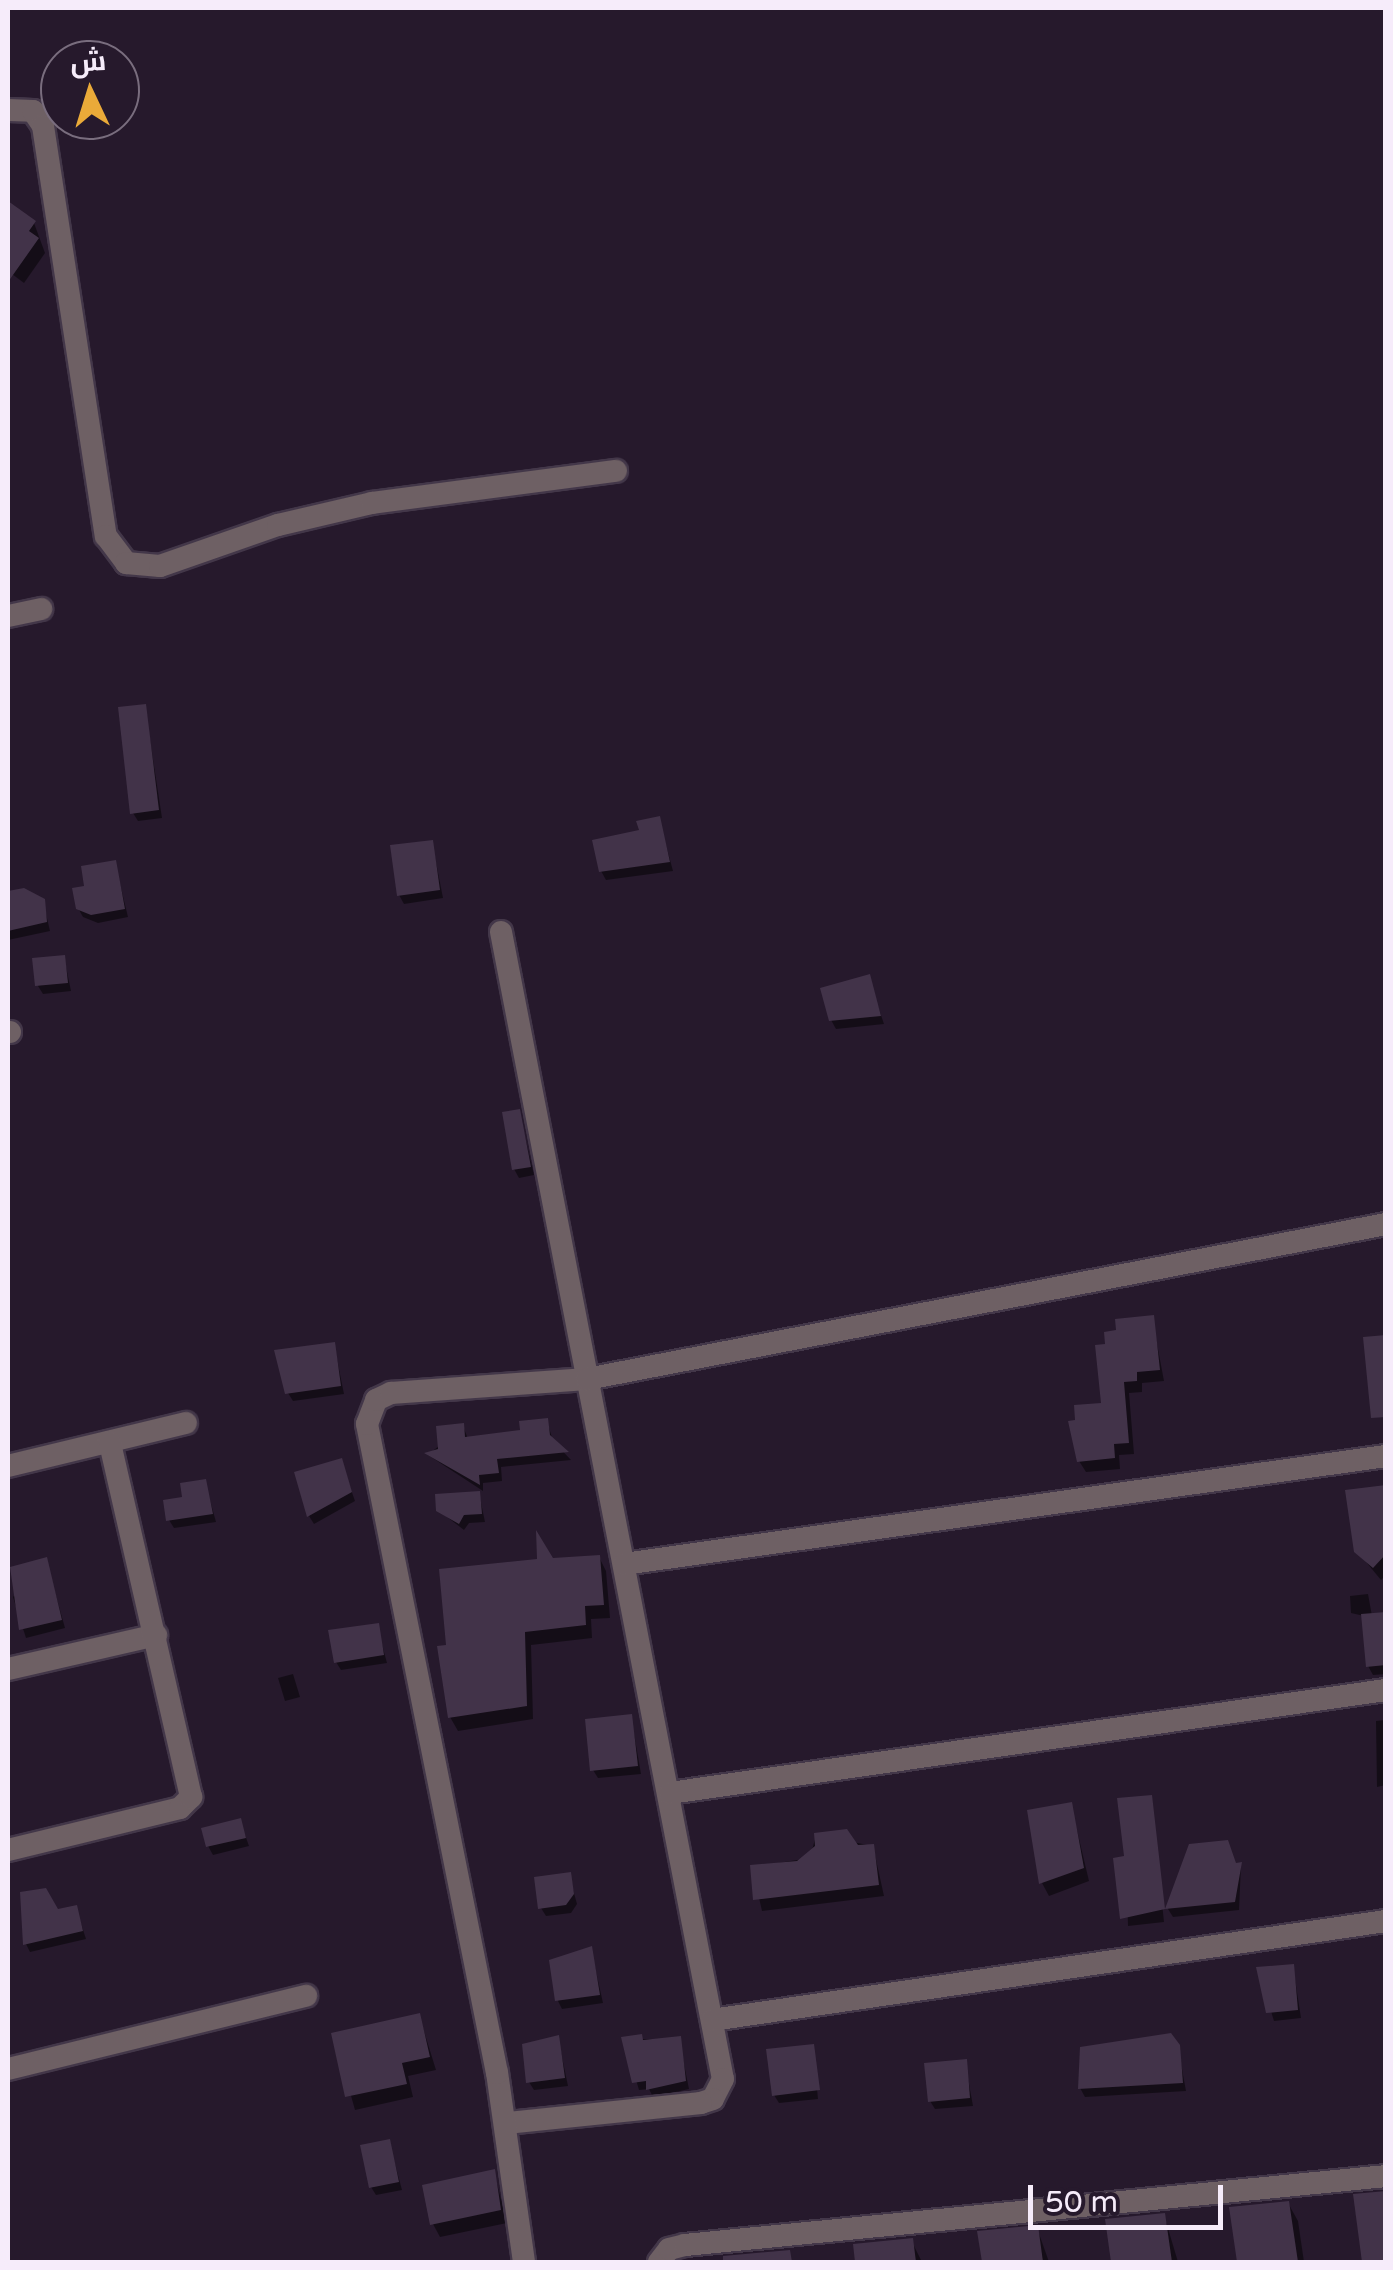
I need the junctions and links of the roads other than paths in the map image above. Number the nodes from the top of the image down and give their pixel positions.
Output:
1 (8, 110) edge
2 (616, 471) dead end
3 (41, 609) dead end
4 (8, 616) edge
5 (501, 932) dead end
6 (1386, 1224) edge
7 (587, 1379) junction
8 (186, 1424) dead end
9 (110, 1442) junction
10 (1386, 1456) edge
11 (8, 1466) edge
12 (624, 1564) junction
13 (156, 1635) junction
14 (8, 1669) edge
15 (1386, 1690) edge
16 (670, 1793) junction
17 (8, 1850) edge
18 (1386, 1922) edge
19 (306, 1996) dead end
20 (712, 2020) junction
21 (8, 2069) edge
22 (506, 2124) junction
23 (1386, 2176) edge
24 (524, 2262) edge
25 (659, 2262) edge

1 - 2 street
3 - 4 street
5 - 7 street
6 - 7 street
7 - 12 street
7 - 22 street
8 - 9 street
9 - 11 street
9 - 13 street
10 - 12 street
12 - 16 street
13 - 14 street
13 - 17 street
15 - 16 street
16 - 20 street
18 - 20 street
19 - 21 street
20 - 22 street
22 - 24 street
23 - 25 street

